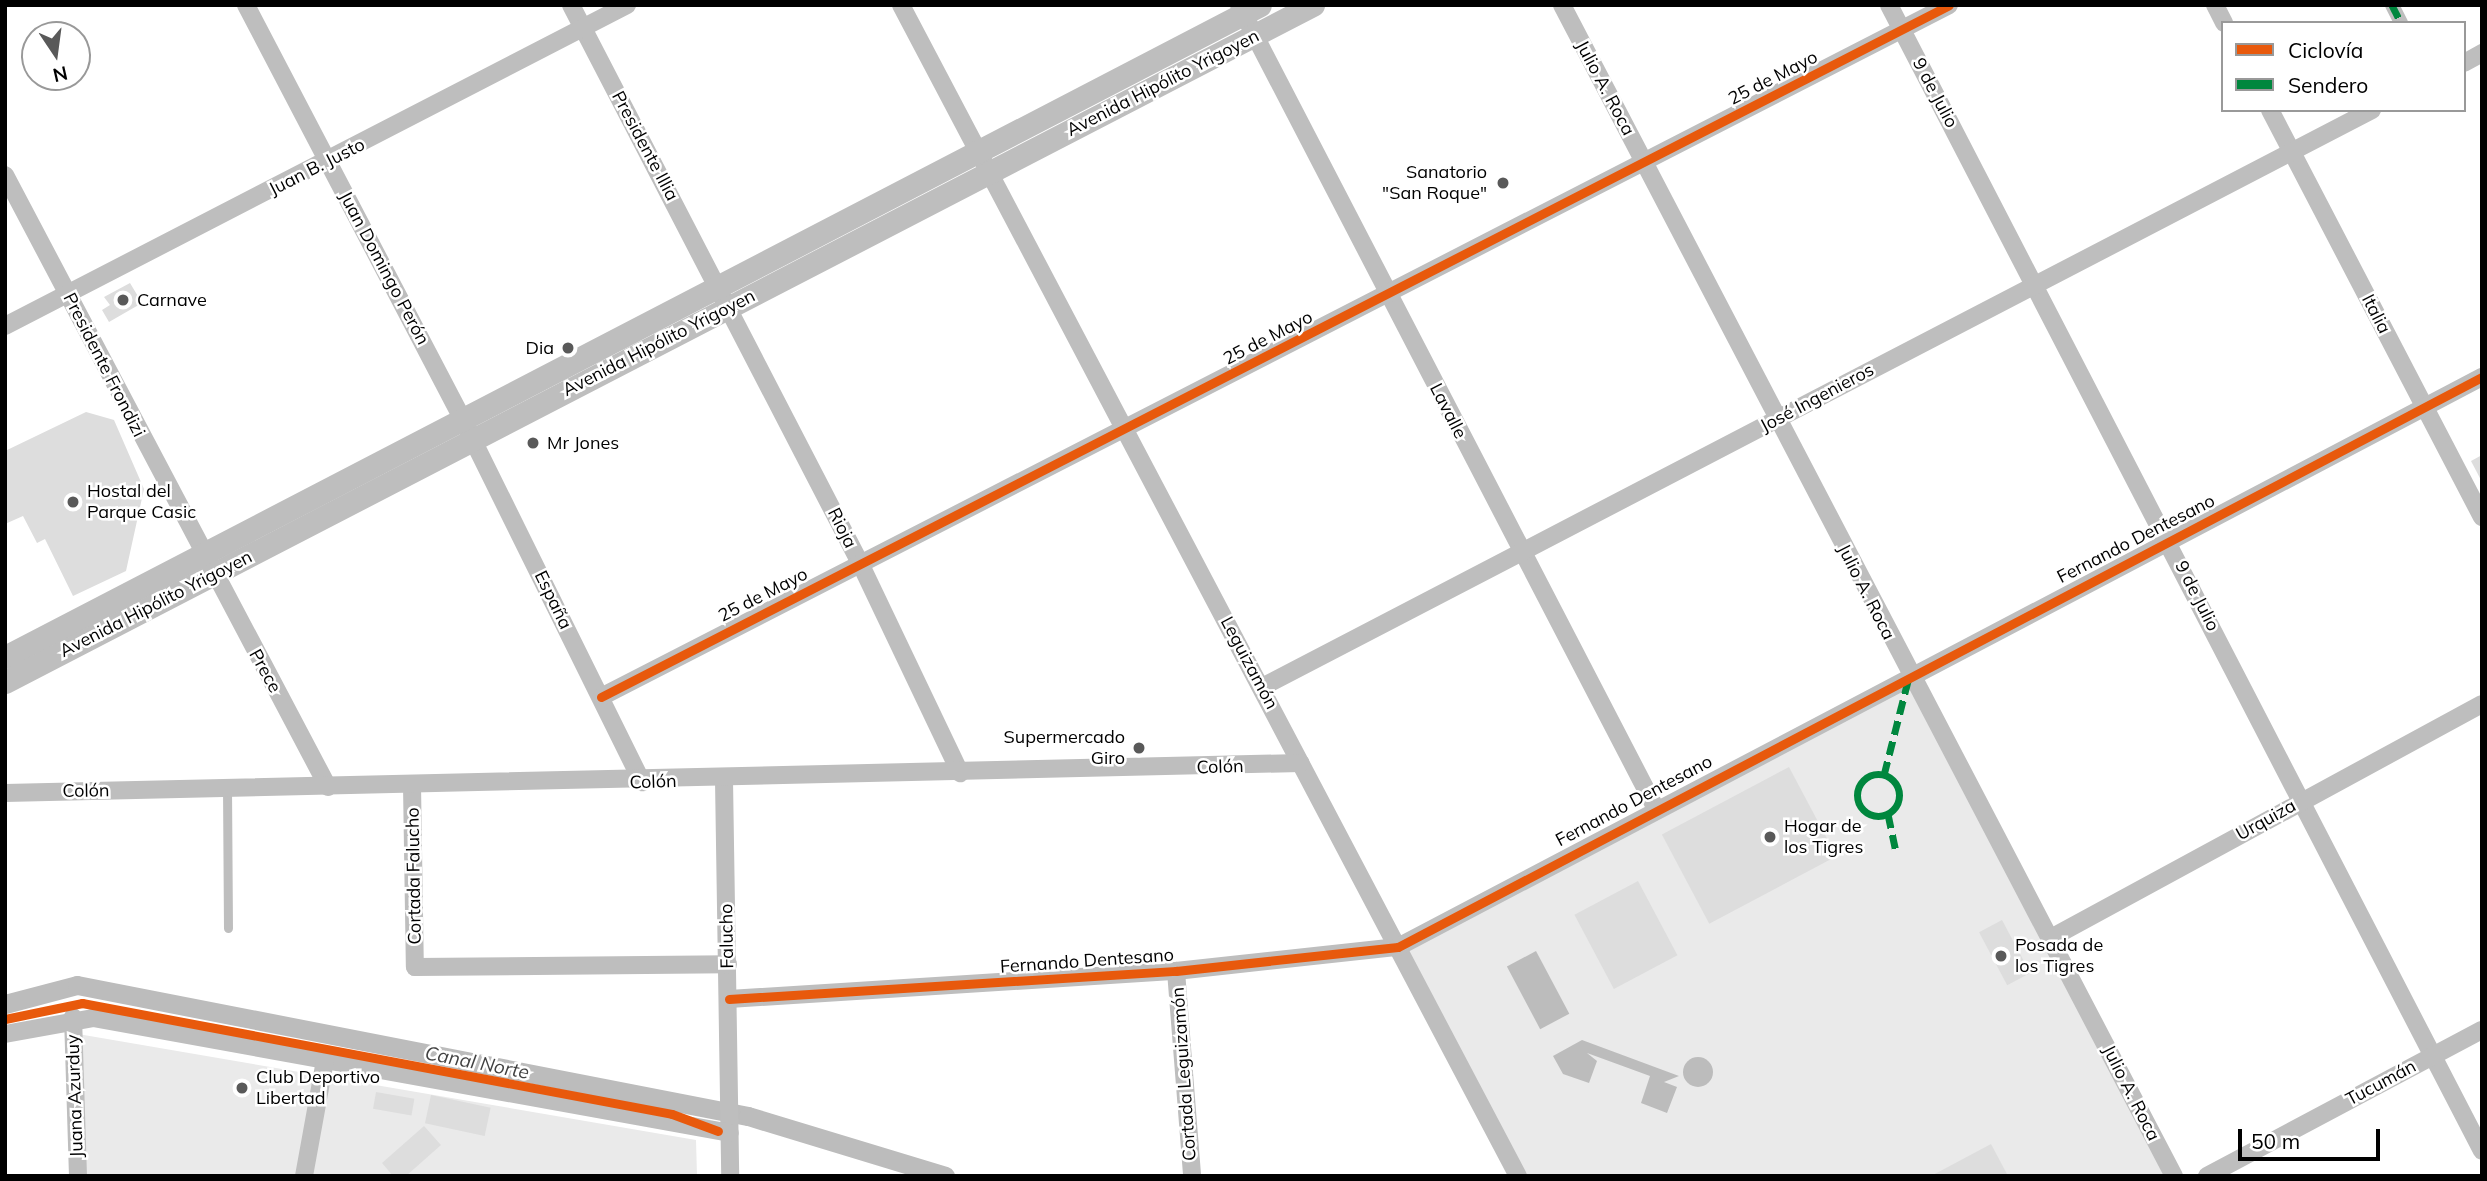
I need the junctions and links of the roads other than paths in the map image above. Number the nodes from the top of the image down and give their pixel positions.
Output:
1 (246, 5) edge
2 (571, 5) edge
3 (627, 5) edge
4 (901, 5) edge
5 (1313, 5) edge
6 (1562, 5) edge
7 (1889, 5) edge
8 (1950, 5) edge
9 (2215, 5) edge
10 (2392, 5) edge
11 (1247, 8) edge
12 (2223, 21) edge
13 (2400, 21) edge
14 (583, 28) junction
15 (1902, 30) junction
16 (1255, 36) junction
17 (2482, 53) edge
18 (2466, 62) edge
19 (2271, 112) edge
20 (2368, 112) edge
21 (2291, 151) junction
22 (978, 152) junction
23 (328, 162) junction
24 (1644, 162) junction
25 (990, 172) junction
26 (5, 175) edge
27 (2036, 282) junction
28 (719, 286) junction
29 (1388, 293) junction
30 (67, 294) junction
31 (730, 307) junction
32 (5, 326) edge
33 (2482, 377) edge
34 (2424, 407) junction
35 (1778, 418) junction
36 (468, 429) junction
37 (1123, 430) junction
38 (2482, 517) edge
39 (2168, 540) junction
40 (1521, 555) junction
41 (860, 563) junction
42 (207, 565) junction
43 (5, 657) edge
44 (1909, 675) junction
45 (5, 682) edge
46 (1262, 687) junction
47 (601, 697) junction
48 (2482, 704) edge
49 (1301, 762) junction
50 (960, 773) junction
51 (724, 780) junction
52 (642, 782) junction
53 (412, 785) junction
54 (227, 787) junction
55 (328, 787) junction
56 (5, 793) edge
57 (2303, 800) junction
58 (1655, 807) junction
59 (228, 928) dead end
60 (2050, 937) junction
61 (1398, 947) junction
62 (728, 964) junction
63 (1176, 971) junction
64 (729, 999) junction
65 (73, 1017) junction
66 (2482, 1030) edge
67 (5, 1034) edge
68 (2433, 1055) junction
69 (325, 1060) junction
70 (730, 1133) junction
71 (2482, 1151) edge
72 (78, 1176) edge
73 (304, 1176) edge
74 (730, 1176) edge
75 (1192, 1176) edge
76 (1518, 1176) edge
77 (2174, 1176) edge
78 (2207, 1176) edge

1 - 23 street, Juan Domingo Perón
2 - 14 street, Presidente Illia
3 - 14 street, Juan B. Justo
4 - 22 street, Leguizamón
5 - 16 street, Avenida Hipólito Yrigoyen
6 - 24 street, Julio A. Roca
7 - 15 street, 9 de Julio
8 - 15 street, 25 de Mayo
9 - 12 street
10 - 13 street
11 - 16 street, Lavalle
11 - 22 street, Avenida Hipólito Yrigoyen
14 - 23 street, Juan B. Justo
14 - 28 street, Presidente Illia
15 - 24 street, 25 de Mayo
15 - 27 street, 9 de Julio
16 - 25 street, Avenida Hipólito Yrigoyen
16 - 29 street, Lavalle
17 - 18 street
19 - 21 street, Italia
20 - 21 street, José Ingenieros
21 - 27 street, José Ingenieros
21 - 34 street, Italia
22 - 25 street, Leguizamón
22 - 28 street, Avenida Hipólito Yrigoyen
23 - 30 street, Juan B. Justo
23 - 36 street, Juan Domingo Perón
24 - 29 street, 25 de Mayo
24 - 35 street, Julio A. Roca
25 - 31 street, Avenida Hipólito Yrigoyen
25 - 37 street, Leguizamón
26 - 30 street, Presidente Frondizi
27 - 35 street, José Ingenieros
27 - 39 street, 9 de Julio
28 - 31 street, Rioja
28 - 36 street, Avenida Hipólito Yrigoyen
29 - 37 street, 25 de Mayo
29 - 40 street, Lavalle
30 - 32 street, Juan B. Justo
30 - 42 street, Presidente Frondizi
31 - 36 street, Avenida Hipólito Yrigoyen
31 - 41 street, Rioja
33 - 34 street, Fernando Dentesano
34 - 38 street, Italia
34 - 39 street, Fernando Dentesano
35 - 40 street, José Ingenieros
35 - 44 street, Julio A. Roca
36 - 42 street, Avenida Hipólito Yrigoyen
36 - 47 street, España
37 - 41 street, 25 de Mayo
37 - 46 street, Leguizamón
39 - 44 street, Fernando Dentesano
39 - 57 street, 9 de Julio
40 - 46 street, José Ingenieros
40 - 58 street, Lavalle
41 - 47 street, 25 de Mayo
41 - 50 street, Rioja
42 - 43 street, Avenida Hipólito Yrigoyen
42 - 45 street, Avenida Hipólito Yrigoyen
42 - 55 street, Prece
44 - 58 street, Fernando Dentesano
44 - 60 street, Julio A. Roca
46 - 49 street, Leguizamón
47 - 52 street, España
48 - 57 street, Urquiza
49 - 50 street, Colón
49 - 61 street, Leguizamón
50 - 51 street, Colón
51 - 52 street, Colón
51 - 62 street, Falucho
52 - 53 street, Colón
53 - 55 street, Colón
53 - 62 street, Cortada Falucho
54 - 55 street, Colón
54 - 56 street, Colón
54 - 59 lane
57 - 60 street, Urquiza
57 - 68 street, 9 de Julio
58 - 61 street, Fernando Dentesano
60 - 77 street, Julio A. Roca
61 - 63 street, Fernando Dentesano
61 - 76 street, Leguizamón
62 - 64 street, Falucho
63 - 64 street, Fernando Dentesano
63 - 75 street, Cortada Leguizamón
64 - 70 street, Falucho
65 - 67 street
65 - 69 street
65 - 72 street, Juana Azurduy
66 - 68 street, Tucumán
68 - 71 street, 9 de Julio
68 - 78 street, Tucumán
69 - 70 street
69 - 73 street
70 - 74 street, Falucho

